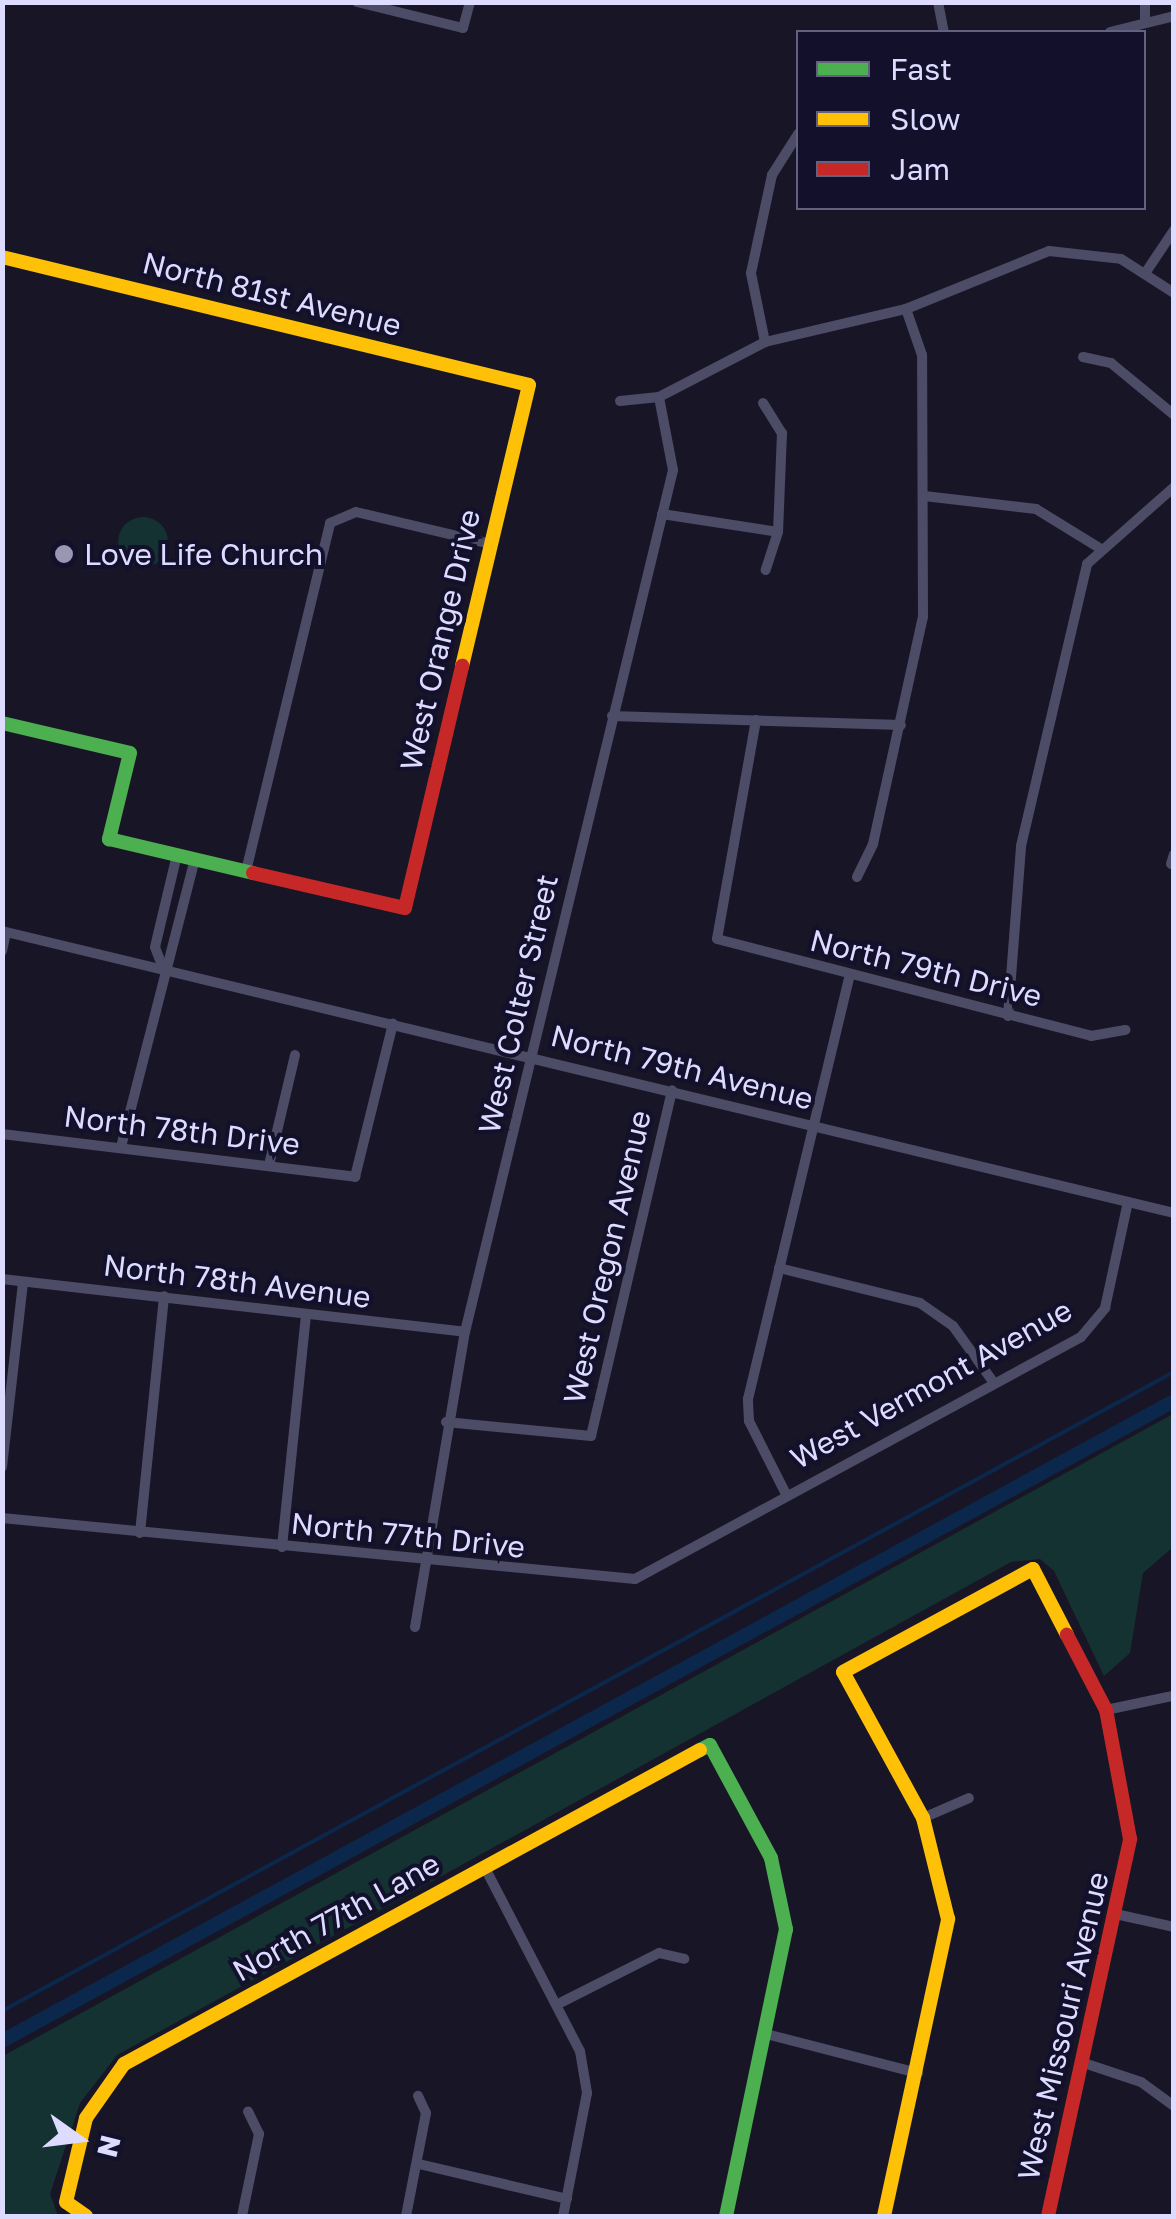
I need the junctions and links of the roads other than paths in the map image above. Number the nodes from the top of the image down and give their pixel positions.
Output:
1 (357, 2) edge
2 (470, 2) edge
3 (938, 2) edge
4 (1144, 2) edge
5 (1174, 16) edge
6 (1145, 20) junction
7 (944, 30) edge
8 (1116, 30) edge
9 (796, 137) edge
10 (1174, 230) edge
11 (2, 257) edge
12 (1146, 272) junction
13 (1174, 293) edge
14 (906, 309) junction
15 (764, 342) junction
16 (1083, 357) dead end
17 (529, 384) joint
18 (659, 398) junction
19 (620, 401) dead end
20 (763, 403) dead end
21 (1174, 415) edge
22 (1174, 487) edge
23 (924, 496) junction
24 (662, 514) junction
25 (778, 532) junction
26 (490, 544) junction
27 (1098, 548) junction
28 (766, 570) dead end
29 (612, 716) junction
30 (756, 720) junction
31 (2, 723) edge
32 (902, 725) junction
33 (177, 854) junction
34 (195, 859) junction
35 (246, 871) junction
36 (857, 877) dead end
37 (4, 932) edge
38 (2, 950) edge
39 (163, 968) junction
40 (848, 978) junction
41 (1008, 1016) junction
42 (393, 1024) junction
43 (1125, 1030) dead end
44 (295, 1055) dead end
45 (531, 1056) junction
46 (672, 1090) junction
47 (814, 1125) junction
48 (2, 1134) edge
49 (121, 1148) junction
50 (269, 1165) junction
51 (1128, 1202) junction
52 (1174, 1212) edge
53 (778, 1268) junction
54 (2, 1279) edge
55 (22, 1282) junction
56 (164, 1296) junction
57 (306, 1314) junction
58 (466, 1332) junction
59 (994, 1383) junction
60 (446, 1422) junction
61 (2, 1467) edge
62 (787, 1496) junction
63 (2, 1518) edge
64 (140, 1533) junction
65 (282, 1547) junction
66 (421, 1562) junction
67 (414, 1627) dead end
68 (1172, 1696) edge
69 (1106, 1710) junction
70 (969, 1798) dead end
71 (923, 1818) junction
72 (485, 1868) junction
73 (1120, 1915) junction
74 (1174, 1927) edge
75 (684, 1958) dead end
76 (562, 2002) junction
77 (770, 2035) junction
78 (1084, 2063) junction
79 (918, 2072) junction
80 (418, 2096) dead end
81 (1174, 2106) edge
82 (248, 2111) dead end
83 (419, 2164) junction
84 (567, 2199) junction
85 (86, 2216) edge
86 (242, 2216) edge
87 (406, 2216) edge
88 (563, 2216) edge
89 (726, 2216) edge
90 (884, 2216) edge
91 (1048, 2216) edge

1 - 2 street
3 - 7 street
4 - 6 street
5 - 6 street
6 - 8 street
9 - 15 street
10 - 12 street
11 - 17 street, North 81st Avenue
12 - 13 street
12 - 14 street
14 - 15 street
14 - 23 street
15 - 18 street
16 - 21 street
17 - 26 street, West Orange Drive
18 - 19 street
18 - 24 street, West Colter Street
20 - 25 street
22 - 27 street
23 - 27 street
23 - 32 street
24 - 25 street
24 - 29 street, West Colter Street
25 - 28 street
26 - 35 street
26 - 35 street, West Orange Drive
27 - 41 street
29 - 30 street
29 - 45 street, West Colter Street
30 - 32 street
30 - 40 street, North 79th Drive
31 - 33 street
32 - 36 street
33 - 34 street
33 - 39 street
34 - 35 street
34 - 39 street
37 - 38 street
37 - 39 street, North 79th Avenue
39 - 42 street, North 79th Avenue
39 - 49 street
40 - 41 street, North 79th Drive
40 - 47 street
41 - 43 street, North 79th Drive
42 - 45 street, North 79th Avenue
42 - 50 street, North 78th Drive
44 - 50 street
45 - 46 street, North 79th Avenue
45 - 58 street, West Colter Street
46 - 47 street, North 79th Avenue
46 - 60 street, West Oregon Avenue
47 - 51 street, North 79th Avenue
47 - 53 street
48 - 49 street, North 78th Drive
49 - 50 street, North 78th Drive
51 - 52 street, North 79th Avenue
51 - 59 street, West Vermont Avenue
53 - 59 street
53 - 62 street
54 - 55 street, North 78th Avenue
55 - 56 street, North 78th Avenue
55 - 61 street
56 - 57 street, North 78th Avenue
56 - 64 street
57 - 58 street, North 78th Avenue
57 - 65 street
58 - 60 street, West Colter Street
59 - 62 street, West Vermont Avenue
60 - 66 street, West Colter Street
62 - 66 street, North 77th Drive
63 - 64 street, North 77th Drive
64 - 65 street, North 77th Drive
65 - 66 street, North 77th Drive
66 - 67 street, West Colter Street
68 - 69 street
69 - 71 street, West Missouri Avenue
69 - 73 street, West Missouri Avenue
70 - 71 street
71 - 79 street
72 - 76 street
72 - 77 street, North 77th Lane
72 - 85 street, North 77th Lane
73 - 74 street
73 - 78 street, West Missouri Avenue
75 - 76 street
76 - 84 street
77 - 79 street
77 - 89 street
78 - 81 street
78 - 91 street, West Missouri Avenue
79 - 90 street
80 - 83 street
82 - 86 street
83 - 84 street
83 - 87 street
84 - 88 street

